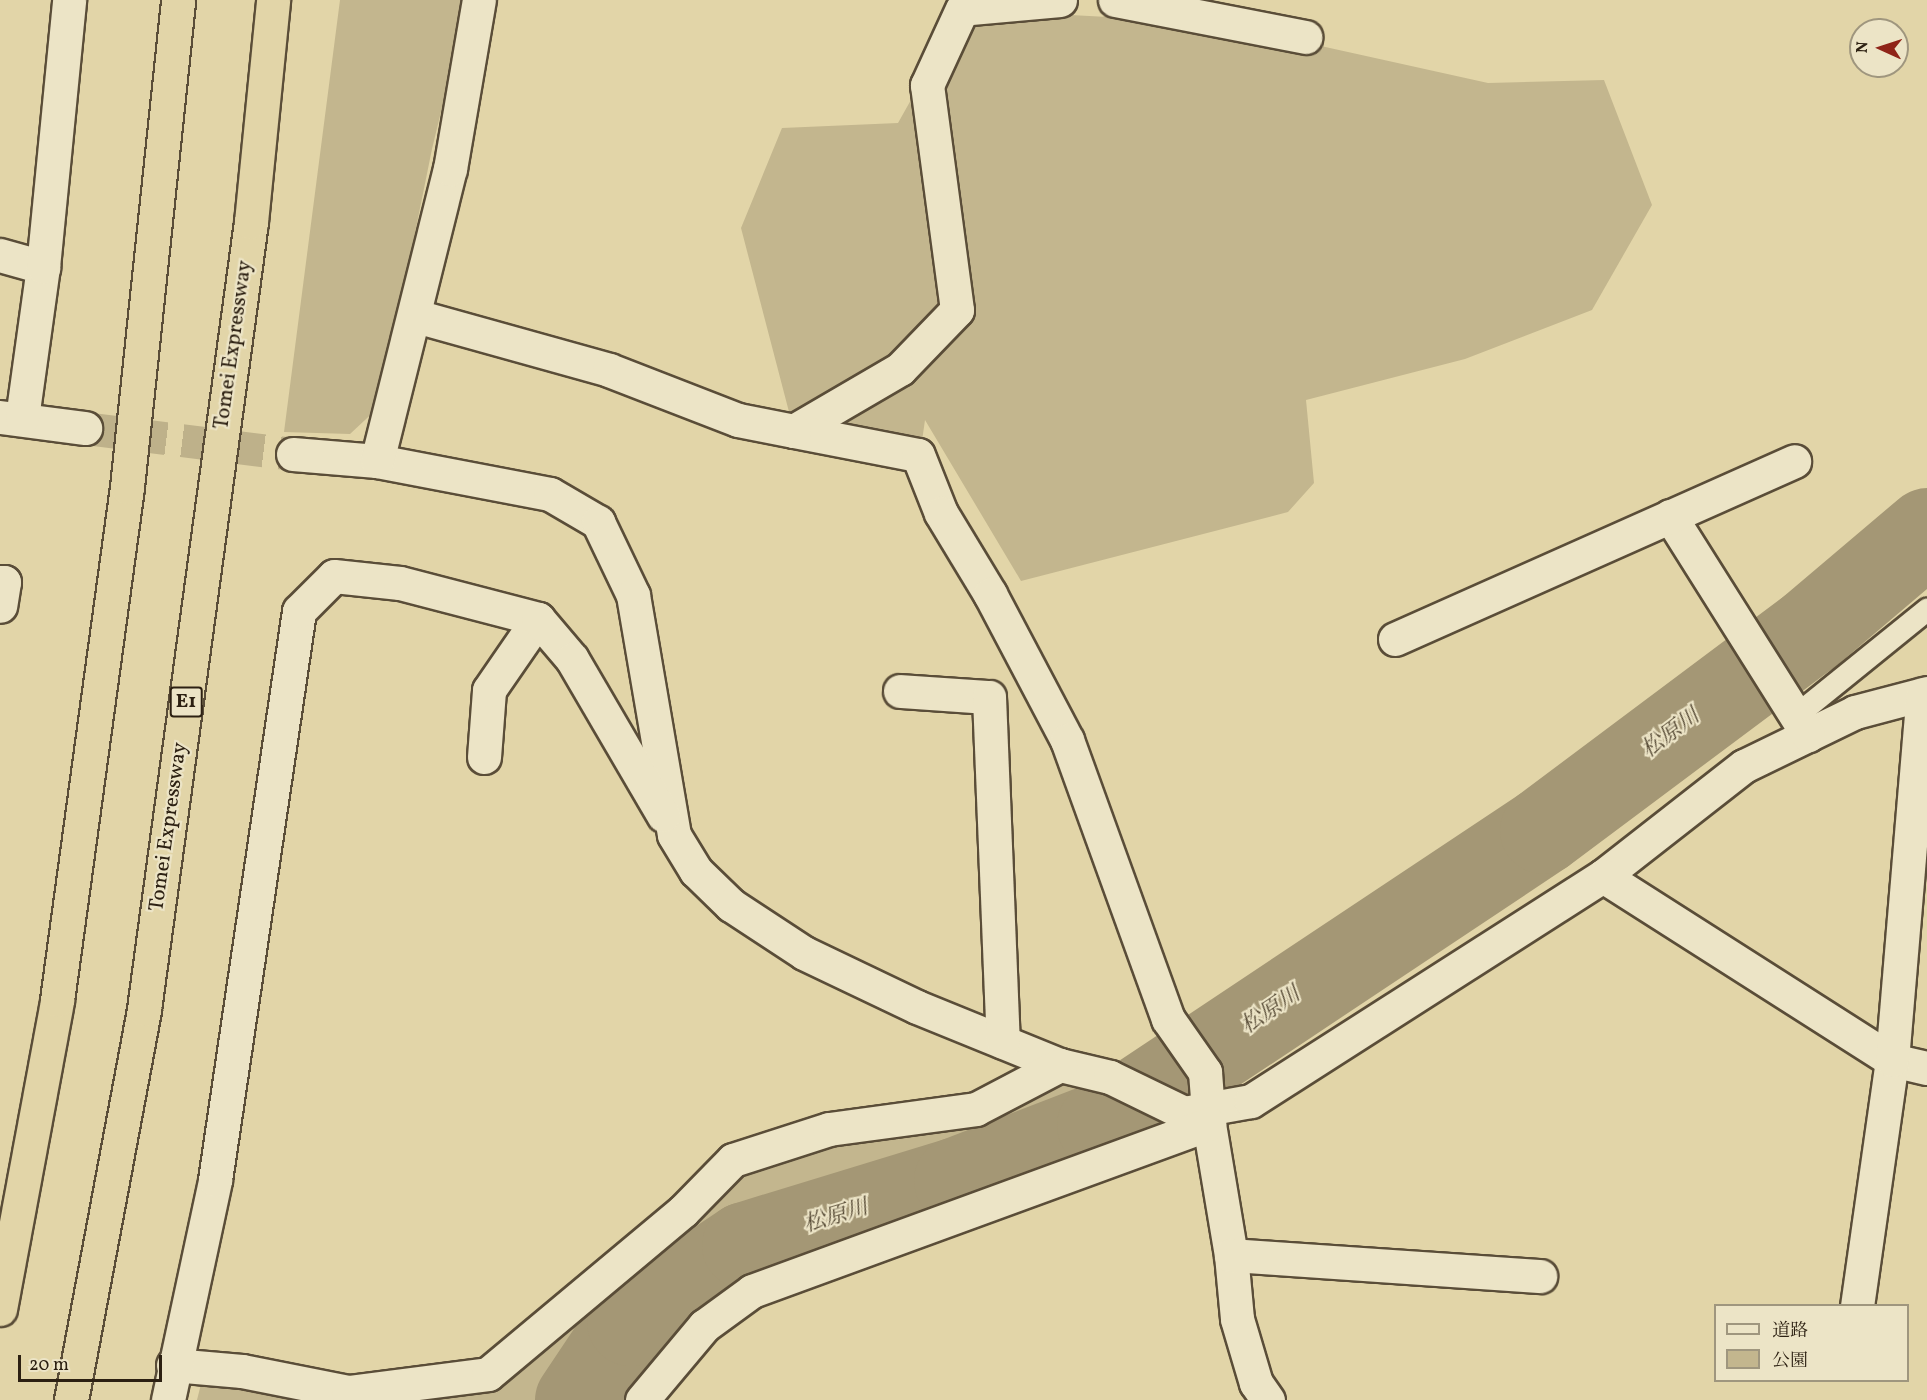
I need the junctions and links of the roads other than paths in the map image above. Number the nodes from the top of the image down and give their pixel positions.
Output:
1 (69, 0) edge
2 (178, 0) edge
3 (273, 0) edge
4 (479, 0) edge
5 (1060, 0) edge
6 (1115, 0) edge
7 (1305, 37) dead end
8 (0, 255) edge
9 (43, 267) junction
10 (416, 316) junction
11 (11, 417) edge
12 (85, 428) tunnel mouth
13 (794, 430) junction
14 (293, 454) tunnel mouth
15 (377, 460) junction
16 (1794, 461) dead end
17 (1670, 516) junction
18 (0, 582) edge
19 (0, 606) edge
20 (1927, 610) edge
21 (538, 619) junction
22 (1395, 639) dead end
23 (900, 691) dead end
24 (1925, 693) edge
25 (1797, 717) junction
26 (484, 757) dead end
27 (674, 835) junction
28 (1603, 876) junction
29 (1003, 1042) junction
30 (1892, 1060) junction
31 (1060, 1065) junction
32 (1927, 1068) edge
33 (1201, 1116) junction
34 (1231, 1255) junction
35 (1540, 1276) dead end
36 (1857, 1304) edge
37 (0, 1309) edge
38 (173, 1365) junction
39 (71, 1400) edge
40 (168, 1400) edge
41 (642, 1400) edge
42 (1268, 1400) edge

1 - 9 street
2 - 37 highway
3 - 39 highway, Tomei Expressway / E1
4 - 10 street
5 - 13 street
6 - 7 street
8 - 9 street
9 - 11 street
10 - 13 street
10 - 15 street
11 - 12 street
13 - 33 street
14 - 15 street
15 - 27 street
16 - 17 street
17 - 22 street
17 - 25 street
18 - 19 street
20 - 25 lane
21 - 26 street
21 - 27 street
21 - 38 street
23 - 29 street
24 - 25 street
24 - 30 street
25 - 28 street
27 - 29 street
28 - 30 street
28 - 33 street
29 - 31 street
30 - 32 street
30 - 36 street
31 - 33 street
31 - 38 street
33 - 34 street
33 - 41 street
34 - 35 street
34 - 42 street
38 - 40 street

